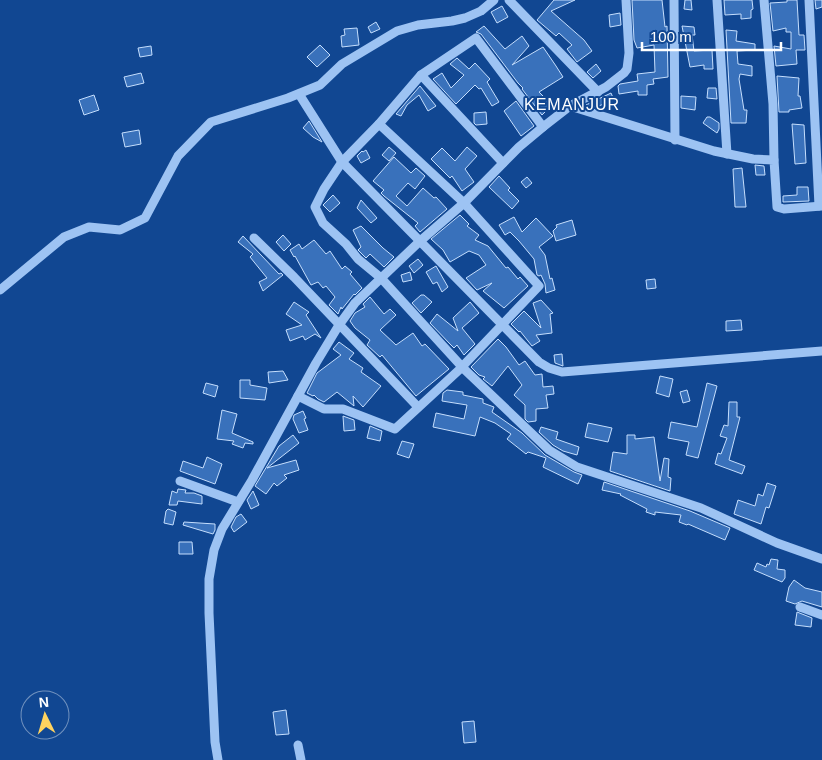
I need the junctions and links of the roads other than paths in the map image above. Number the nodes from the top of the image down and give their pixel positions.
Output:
1 (494, 0) edge
2 (509, 0) edge
3 (626, 0) edge
4 (674, 0) edge
5 (717, 0) edge
6 (764, 0) edge
7 (809, 0) edge
8 (421, 75) junction
9 (598, 92) junction
10 (299, 94) junction
11 (570, 106) junction
12 (378, 124) junction
13 (543, 127) junction
14 (675, 140) junction
15 (727, 154) junction
16 (774, 160) junction
17 (342, 162) junction
18 (503, 163) junction
19 (464, 203) junction
20 (820, 206) edge
21 (254, 238) dead end
22 (419, 242) junction
23 (381, 278) junction
24 (0, 290) edge
25 (339, 325) junction
26 (503, 326) junction
27 (822, 351) edge
28 (462, 367) junction
29 (298, 396) junction
30 (418, 407) junction
31 (180, 481) dead end
32 (238, 502) junction
33 (822, 560) edge
34 (800, 607) dead end
35 (822, 615) edge
36 (298, 745) dead end
37 (218, 760) edge
38 (301, 760) edge

1 - 10 street
2 - 9 street
3 - 9 street
4 - 14 street
5 - 15 street
6 - 16 street
7 - 20 street
8 - 12 street
8 - 13 street
8 - 18 street
9 - 11 street
10 - 17 street
10 - 24 street
11 - 13 street
11 - 14 street
12 - 17 street
12 - 19 street
13 - 18 street
14 - 15 street
15 - 16 street
16 - 20 street
17 - 22 street
17 - 23 street
18 - 19 street
19 - 22 street
19 - 26 street
21 - 25 street
22 - 23 street
22 - 26 street
23 - 25 street
23 - 28 street
25 - 29 street
25 - 30 street
26 - 27 street
26 - 28 street
28 - 30 street
28 - 33 street
29 - 30 street
29 - 32 street
31 - 32 street
32 - 37 street
34 - 35 street
36 - 38 street

